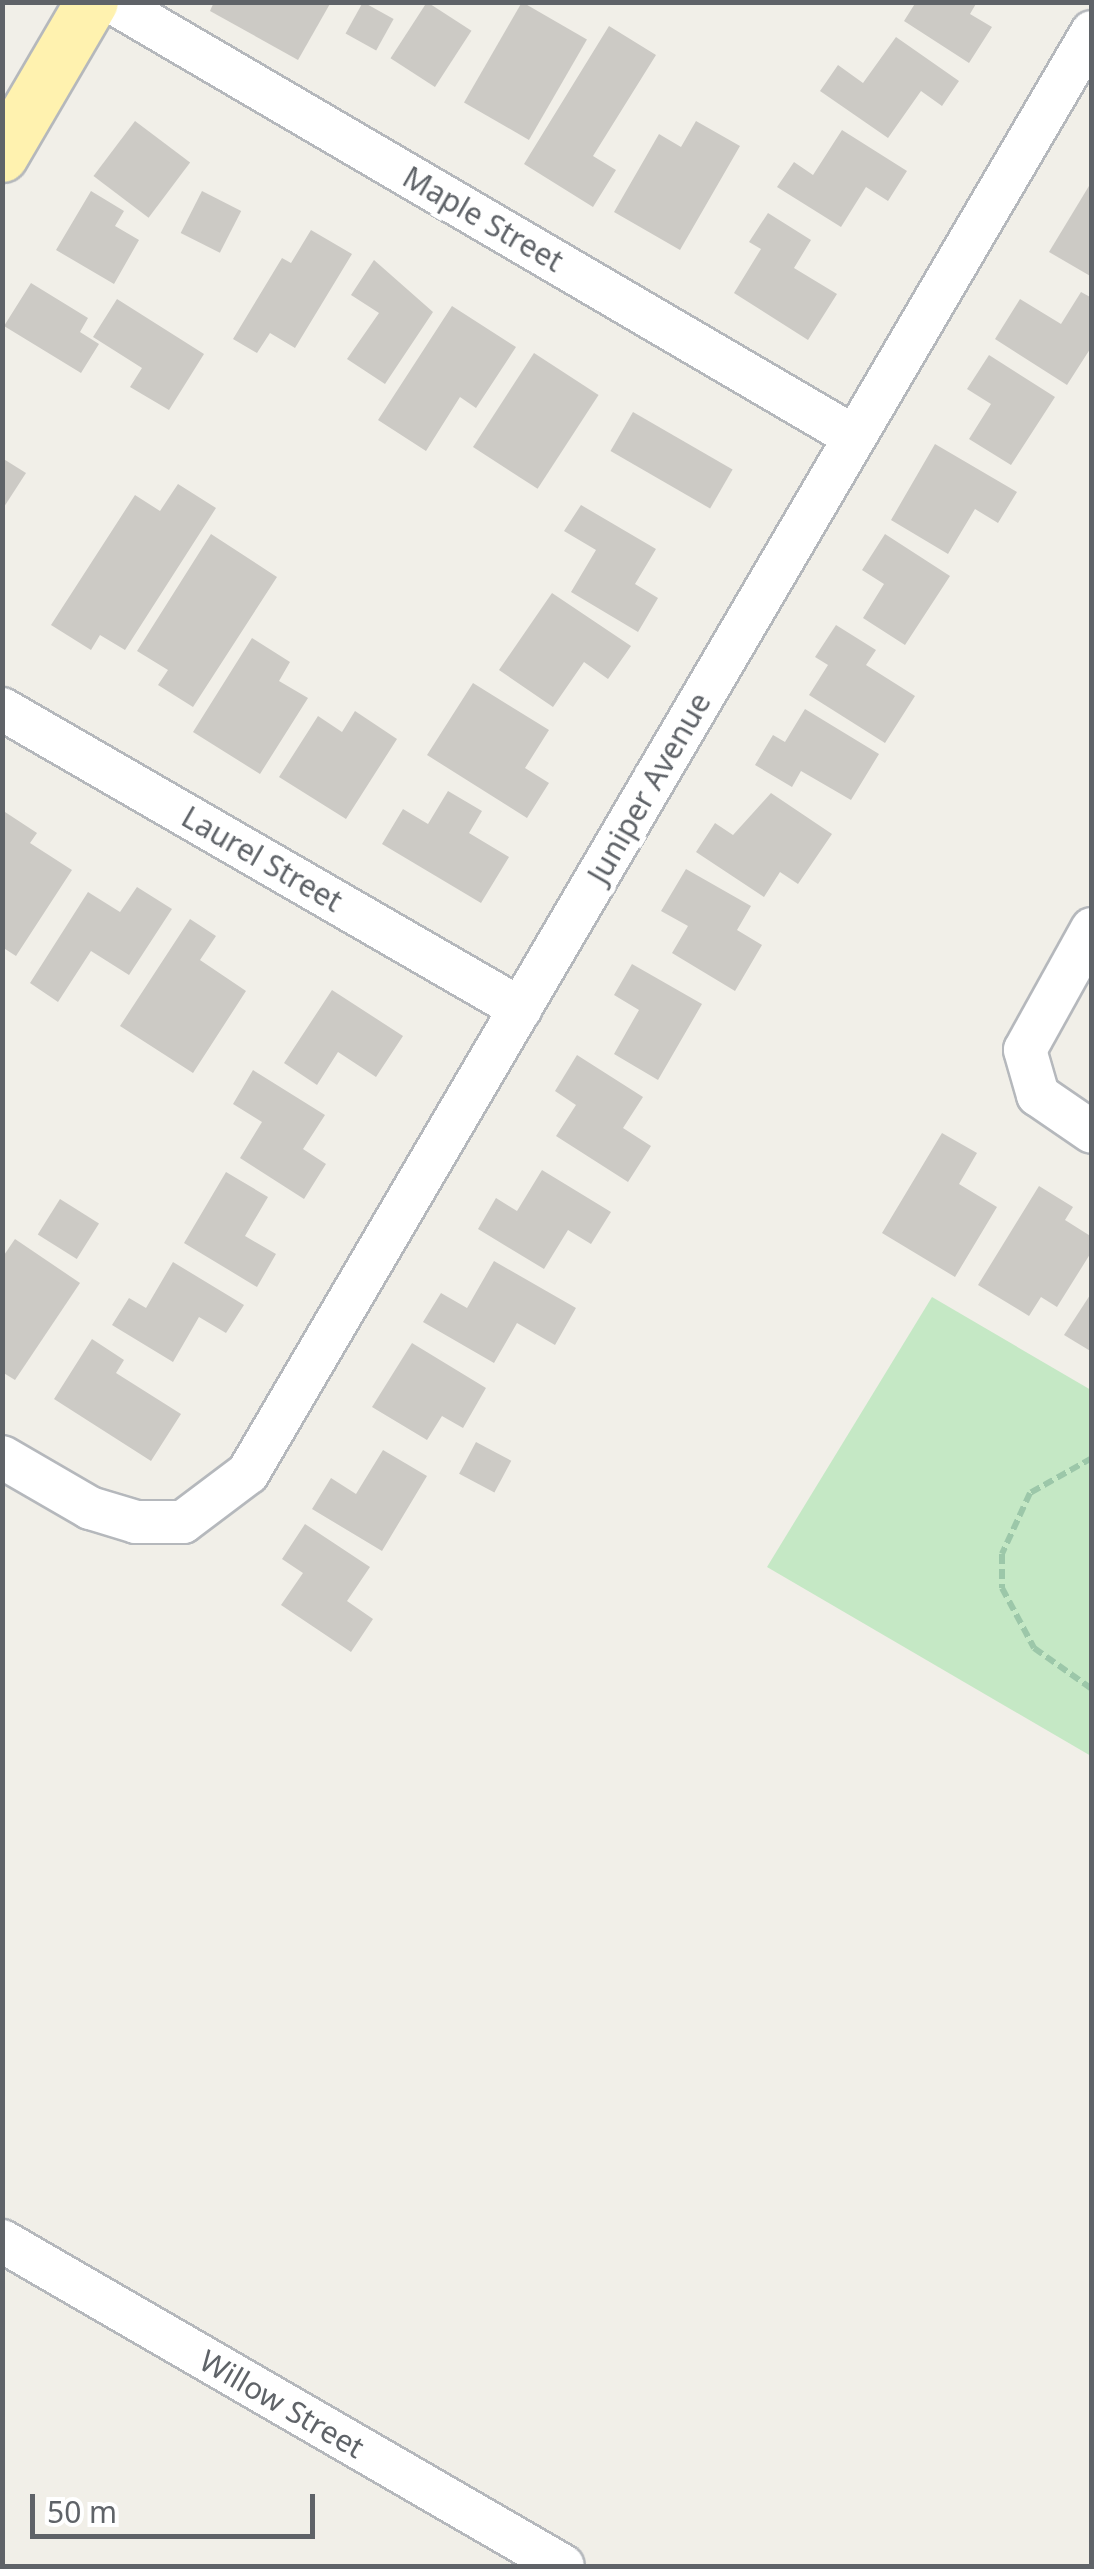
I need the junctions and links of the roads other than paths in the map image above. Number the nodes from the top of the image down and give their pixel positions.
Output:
1 (92, 2) edge
2 (112, 2) edge
3 (1092, 32) edge
4 (2, 156) edge
5 (852, 436) junction
6 (2, 708) edge
7 (1092, 929) edge
8 (521, 1009) junction
9 (1092, 1132) edge
10 (2, 1458) edge
11 (2, 2242) edge
12 (563, 2566) edge

1 - 4 main road
2 - 5 street, Maple Street
3 - 5 street, Juniper Avenue
5 - 8 street, Juniper Avenue
6 - 8 street, Laurel Street
7 - 9 street
8 - 10 street, Juniper Avenue
11 - 12 street, Willow Street

